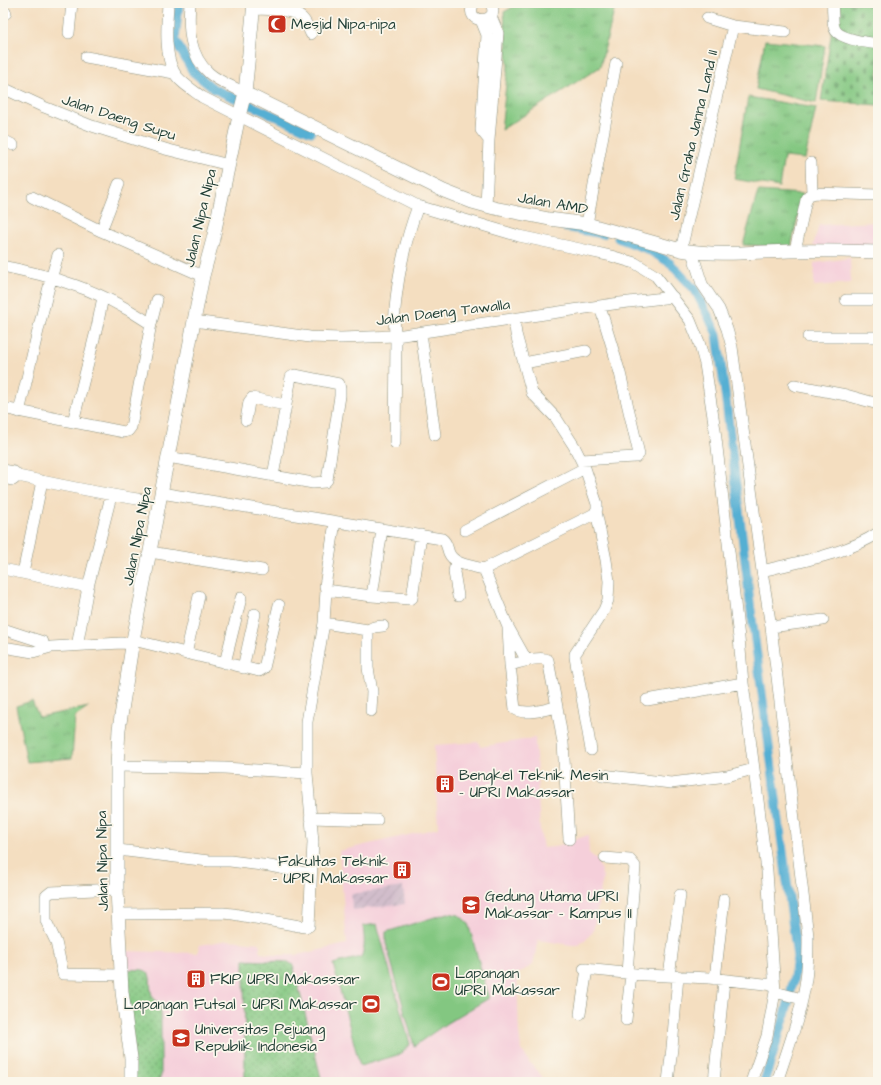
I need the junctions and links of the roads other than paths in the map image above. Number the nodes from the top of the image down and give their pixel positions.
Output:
1 (72, 3) edge
2 (168, 3) edge
3 (190, 3) edge
4 (474, 3) edge
5 (833, 3) edge
6 (253, 6) edge
7 (490, 10) edge
8 (707, 18) dead end
9 (733, 26) junction
10 (785, 32) dead end
11 (69, 33) dead end
12 (311, 34) dead end
13 (878, 44) edge
14 (86, 57) dead end
15 (616, 63) dead end
16 (174, 72) junction
17 (3, 88) edge
18 (245, 95) junction
19 (239, 115) junction
20 (3, 140) edge
21 (13, 146) dead end
22 (810, 163) dead end
23 (229, 166) junction
24 (119, 184) dead end
25 (812, 194) junction
26 (878, 195) edge
27 (32, 197) dead end
28 (418, 206) junction
29 (486, 206) junction
30 (587, 224) junction
31 (100, 231) junction
32 (687, 251) junction
33 (795, 251) junction
34 (878, 252) edge
35 (58, 255) dead end
36 (3, 266) edge
37 (203, 276) junction
38 (51, 277) junction
39 (102, 297) junction
40 (673, 297) junction
41 (157, 300) dead end
42 (846, 300) dead end
43 (878, 300) edge
44 (600, 307) junction
45 (514, 319) junction
46 (194, 321) junction
47 (151, 324) junction
48 (421, 333) junction
49 (396, 336) junction
50 (808, 337) dead end
51 (878, 337) edge
52 (586, 351) dead end
53 (524, 363) junction
54 (794, 385) dead end
55 (878, 404) edge
56 (285, 405) junction
57 (3, 408) edge
58 (19, 412) junction
59 (246, 420) dead end
60 (73, 422) junction
61 (435, 435) dead end
62 (395, 443) dead end
63 (168, 457) junction
64 (583, 464) junction
65 (3, 470) edge
66 (18, 476) junction
67 (273, 476) junction
68 (3, 478) edge
69 (42, 481) junction
70 (161, 493) junction
71 (111, 496) junction
72 (144, 500) dead end
73 (596, 511) junction
74 (335, 522) junction
75 (382, 530) junction
76 (465, 530) dead end
77 (878, 533) edge
78 (421, 535) junction
79 (150, 552) junction
80 (456, 562) junction
81 (3, 569) edge
82 (484, 569) junction
83 (262, 570) dead end
84 (762, 571) junction
85 (23, 573) junction
86 (88, 587) junction
87 (326, 590) junction
88 (199, 596) dead end
89 (372, 596) junction
90 (458, 596) dead end
91 (241, 598) dead end
92 (279, 605) dead end
93 (255, 614) dead end
94 (823, 620) dead end
95 (324, 623) junction
96 (384, 626) dead end
97 (508, 627) junction
98 (771, 627) junction
99 (3, 629) edge
100 (368, 630) junction
101 (78, 641) dead end
102 (43, 642) dead end
103 (133, 642) junction
104 (3, 647) edge
105 (186, 654) junction
106 (527, 661) junction
107 (225, 663) junction
108 (510, 665) junction
109 (243, 668) junction
110 (743, 683) junction
111 (647, 700) dead end
112 (557, 707) junction
113 (371, 711) dead end
114 (591, 750) dead end
115 (117, 766) junction
116 (754, 769) junction
117 (307, 773) junction
118 (602, 774) dead end
119 (310, 818) junction
120 (377, 820) dead end
121 (569, 839) dead end
122 (118, 850) junction
123 (605, 858) dead end
124 (311, 874) junction
125 (117, 889) junction
126 (680, 895) dead end
127 (724, 899) dead end
128 (119, 914) junction
129 (629, 974) junction
130 (121, 975) junction
131 (674, 976) junction
132 (719, 980) junction
133 (778, 990) junction
134 (798, 998) junction
135 (580, 1014) dead end
136 (626, 1020) dead end
137 (131, 1082) edge
138 (668, 1082) edge
139 (714, 1082) edge
140 (751, 1082) edge
141 (777, 1082) edge

1 - 11 street
2 - 16 street
3 - 18 street
4 - 7 street
5 - 13 street
6 - 12 street
6 - 18 street, Jalan Nipa Nipa
7 - 29 street
8 - 9 street
9 - 10 street
9 - 32 street, Jalan Graha Janna Land II
14 - 16 street
15 - 30 street
16 - 19 street
17 - 23 street, Jalan Daeng Supu
18 - 19 street, Jalan Nipa Nipa
18 - 29 street, Jalan AMD
19 - 23 street, Jalan Nipa Nipa
19 - 28 street
20 - 21 street
22 - 25 street
23 - 37 street, Jalan Nipa Nipa
24 - 31 street
25 - 26 street
25 - 33 street
27 - 31 street
28 - 40 street
28 - 49 street
29 - 30 street, Jalan AMD
30 - 32 street, Jalan AMD
31 - 37 street
32 - 33 street, Jalan AMD
32 - 84 street
33 - 34 street, Jalan AMD
35 - 38 street
36 - 38 street
37 - 46 street, Jalan Nipa Nipa
38 - 39 street
38 - 58 street
39 - 47 street
39 - 60 street
40 - 44 street, Jalan Daeng Tawalla
40 - 110 street
41 - 47 street
42 - 43 street
44 - 45 street, Jalan Daeng Tawalla
44 - 64 street
45 - 48 street, Jalan Daeng Tawalla
45 - 53 street
46 - 49 street, Jalan Daeng Tawalla
46 - 63 street, Jalan Nipa Nipa
47 - 60 street
48 - 49 street, Jalan Daeng Tawalla
48 - 61 street
49 - 62 street
50 - 51 street
52 - 53 street
53 - 64 street
54 - 55 street
56 - 59 street
56 - 67 street
56 - 67 street
57 - 58 street
58 - 60 street
63 - 67 street
63 - 70 street, Jalan Nipa Nipa
64 - 73 street
64 - 76 street
65 - 66 street
66 - 68 street
66 - 69 street
69 - 71 street
69 - 85 street
70 - 74 street
70 - 79 street, Jalan Nipa Nipa
71 - 72 street
71 - 86 street
73 - 82 street
73 - 114 street
74 - 75 street
74 - 87 street
75 - 78 street
75 - 89 street
77 - 84 street
78 - 80 street
78 - 89 street
79 - 83 street
79 - 103 street, Jalan Nipa Nipa
80 - 82 street
80 - 90 street
81 - 85 street
82 - 97 street
84 - 98 street
85 - 86 street
86 - 101 street
87 - 89 street
87 - 95 street
88 - 105 street
91 - 107 street
92 - 109 street
93 - 109 street
94 - 98 street
95 - 100 street
95 - 117 street
96 - 100 street
97 - 106 street
97 - 108 street
98 - 134 street
99 - 102 street
100 - 113 street
103 - 104 street
103 - 105 street
103 - 115 street, Jalan Nipa Nipa
105 - 107 street
106 - 108 street
106 - 112 street
107 - 109 street
108 - 112 street
110 - 111 street
110 - 116 street
112 - 121 street
115 - 117 street
115 - 122 street, Jalan Nipa Nipa
116 - 118 street
116 - 133 street
117 - 119 street
119 - 120 street
119 - 124 street
122 - 124 street
122 - 125 street, Jalan Nipa Nipa
123 - 129 street
124 - 128 street
125 - 128 street, Jalan Nipa Nipa
125 - 130 street
126 - 131 street
127 - 132 street
128 - 130 street, Jalan Nipa Nipa
129 - 131 street
129 - 135 street
129 - 136 street
130 - 137 street, Jalan Nipa Nipa
131 - 132 street
131 - 138 street
132 - 133 street
132 - 139 street
133 - 134 street
133 - 140 street
134 - 141 street

